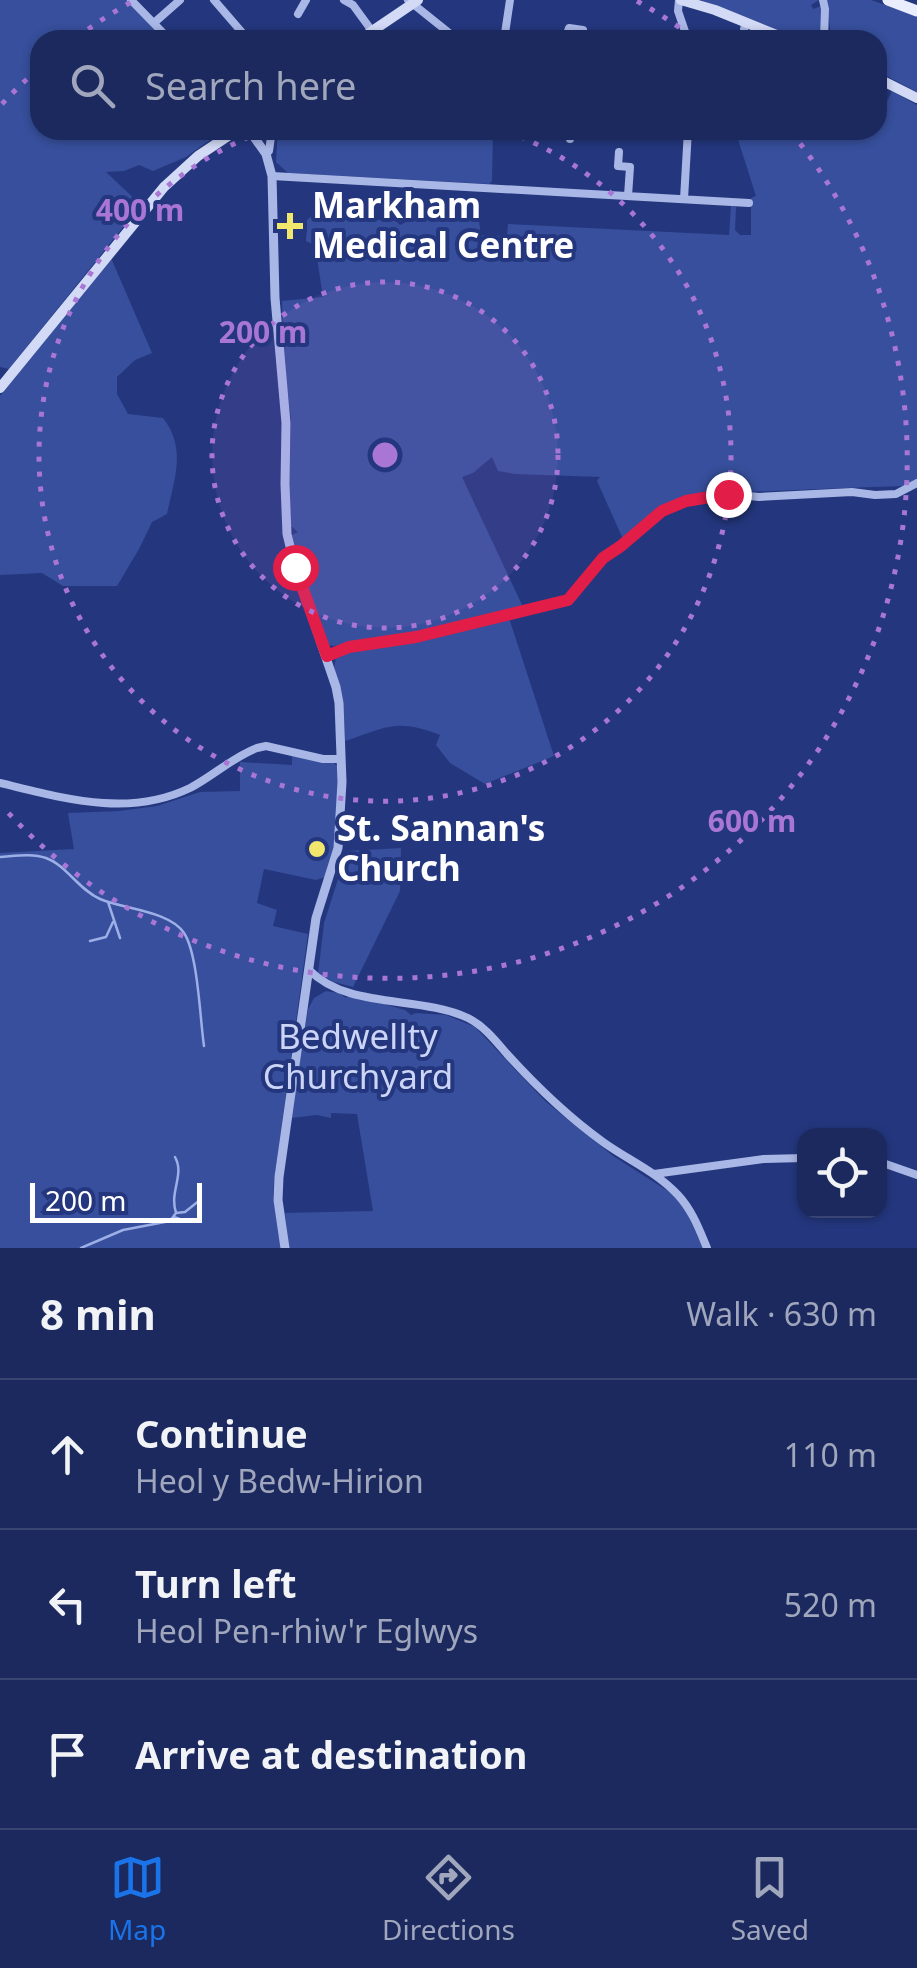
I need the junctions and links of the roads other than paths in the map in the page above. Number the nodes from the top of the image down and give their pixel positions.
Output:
1 (132, 0) edge
2 (180, 0) edge
3 (214, 0) edge
4 (306, 0) edge
5 (344, 0) edge
6 (510, 0) edge
7 (680, 0) edge
8 (823, 0) edge
9 (888, 0) edge
10 (412, 1) edge
11 (917, 11) edge
12 (298, 14) dead end
13 (155, 22) junction
14 (746, 22) junction
15 (162, 30) edge
16 (242, 30) edge
17 (371, 30) edge
18 (373, 30) edge
19 (446, 30) edge
20 (506, 30) edge
21 (568, 30) edge
22 (583, 30) dead end
23 (684, 30) edge
24 (744, 30) edge
25 (766, 30) edge
26 (826, 30) edge
27 (887, 83) edge
28 (917, 98) edge
29 (222, 140) edge
30 (256, 140) edge
31 (271, 140) edge
32 (687, 140) edge
33 (619, 152) dead end
34 (266, 154) junction
35 (272, 176) junction
36 (628, 196) junction
37 (684, 199) junction
38 (749, 203) dead end
39 (0, 388) edge
40 (917, 483) edge
41 (327, 656) junction
42 (341, 759) junction
43 (0, 783) edge
44 (309, 970) junction
45 (326, 985) junction
46 (304, 1000) junction
47 (797, 1158) edge
48 (887, 1164) edge
49 (654, 1174) junction
50 (917, 1174) edge
51 (286, 1248) edge
52 (707, 1248) edge

1 - 13 street
2 - 13 street
3 - 16 street
4 - 12 street
5 - 17 street
6 - 20 street
7 - 14 main road
7 - 23 street
8 - 26 street
9 - 11 main road
10 - 18 main road
10 - 19 street
13 - 15 street
14 - 24 street
14 - 25 main road
21 - 22 street
27 - 28 main road
29 - 39 main road
30 - 34 street
31 - 34 street
32 - 37 street
33 - 36 street
34 - 35 street
35 - 36 street
35 - 41 street
36 - 37 street
37 - 38 street
40 - 41 street
41 - 42 street
42 - 43 street
42 - 44 street
44 - 45 street
44 - 46 street
45 - 46 street
45 - 49 street
46 - 51 street
47 - 49 street
48 - 50 street
49 - 52 street

